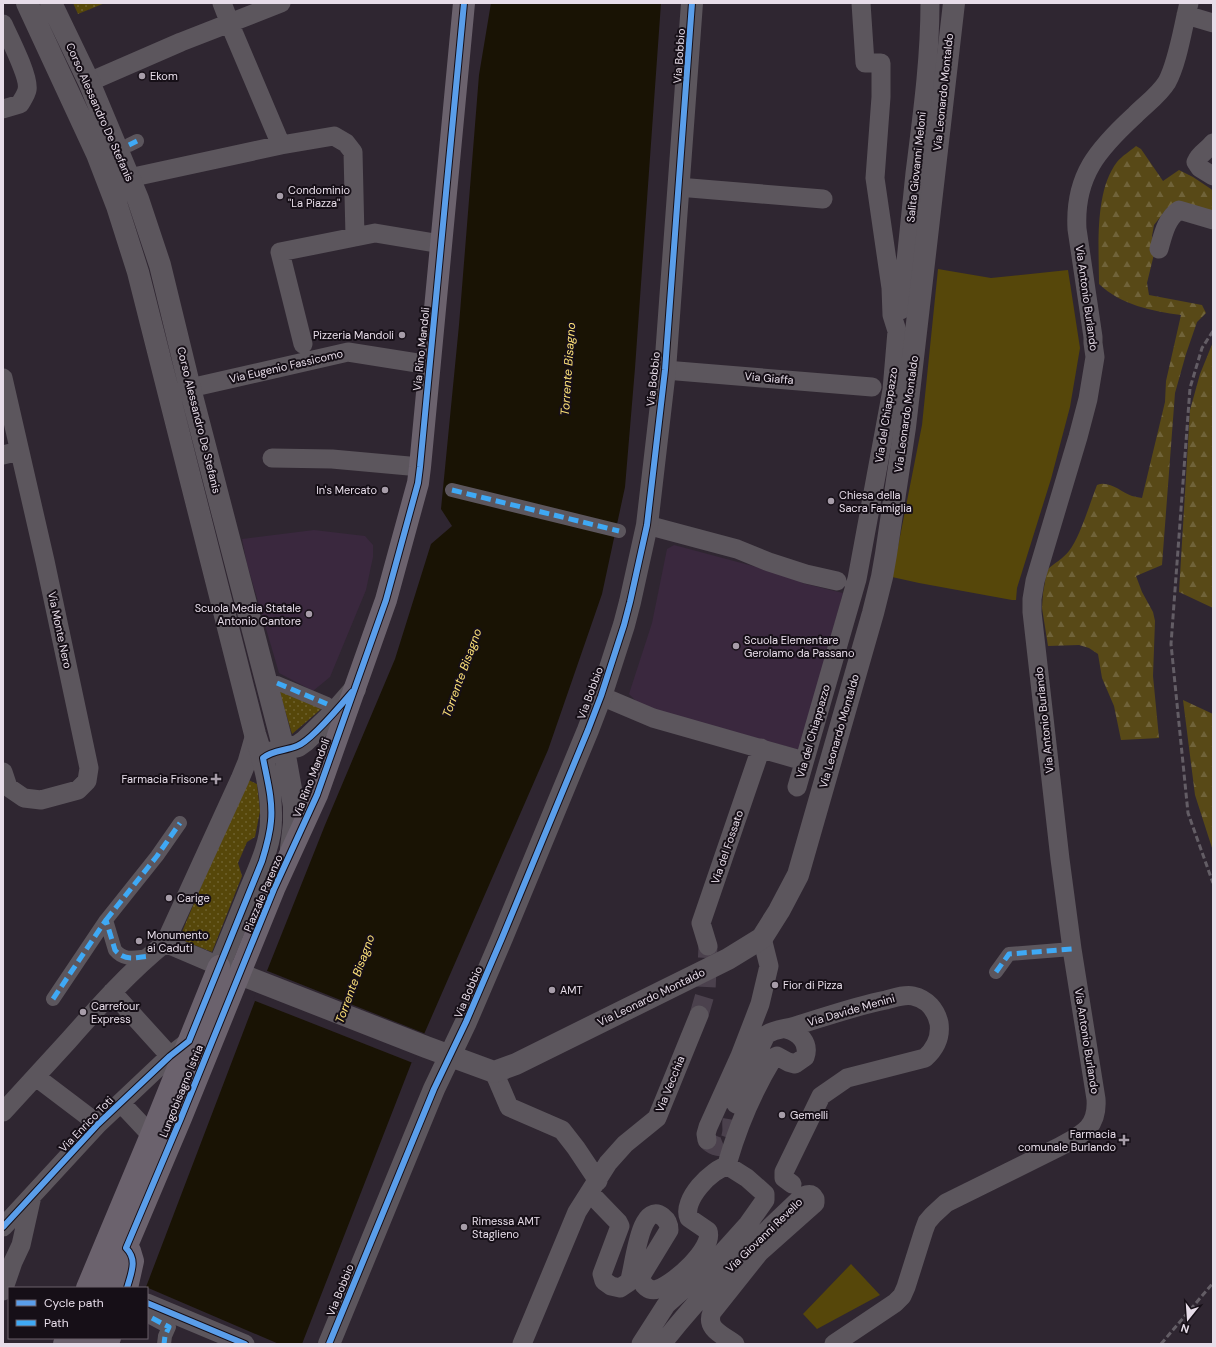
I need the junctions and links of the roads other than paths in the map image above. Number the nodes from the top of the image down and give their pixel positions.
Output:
1 (27, 3) edge
2 (51, 3) edge
3 (222, 3) edge
4 (281, 3) edge
5 (464, 3) edge
6 (692, 3) edge
7 (861, 3) edge
8 (930, 3) edge
9 (954, 3) edge
10 (1187, 9) edge
11 (230, 23) junction
12 (1213, 23) edge
13 (3, 24) edge
14 (89, 82) junction
15 (3, 109) edge
16 (1213, 144) edge
17 (281, 145) junction
18 (1213, 176) edge
19 (130, 178) junction
20 (678, 187) junction
21 (823, 199) dead end
22 (1213, 220) edge
23 (355, 237) junction
24 (440, 244) junction
25 (1159, 249) dead end
26 (897, 330) junction
27 (303, 344) dead end
28 (430, 365) junction
29 (665, 370) junction
30 (3, 378) edge
31 (872, 387) dead end
32 (190, 388) junction
33 (11, 453) edge
34 (272, 458) dead end
35 (420, 467) junction
36 (452, 490) dead end
37 (647, 525) junction
38 (619, 531) dead end
39 (837, 581) dead end
40 (277, 683) dead end
41 (356, 688) junction
42 (601, 696) junction
43 (327, 704) dead end
44 (255, 734) junction
45 (761, 748) junction
46 (284, 750) junction
47 (263, 758) junction
48 (804, 761) junction
49 (3, 772) edge
50 (240, 779) junction
51 (797, 788) dead end
52 (180, 823) dead end
53 (290, 852) junction
54 (106, 920) junction
55 (762, 938) junction
56 (253, 941) joint
57 (165, 943) junction
58 (708, 946) tunnel mouth
59 (1063, 950) junction
60 (150, 956) junction
61 (219, 966) junction
62 (996, 972) dead end
63 (245, 976) junction
64 (112, 992) junction
65 (53, 999) dead end
66 (698, 1015) tunnel mouth
67 (786, 1029) junction
68 (189, 1041) junction
69 (449, 1055) junction
70 (170, 1056) junction
71 (494, 1072) junction
72 (36, 1077) junction
73 (121, 1103) junction
74 (736, 1104) tunnel mouth
75 (3, 1112) edge
76 (98, 1124) junction
77 (152, 1135) junction
78 (707, 1140) dead end
79 (728, 1166) junction
80 (792, 1184) dead end
81 (594, 1187) junction
82 (32, 1195) junction
83 (3, 1227) edge
84 (126, 1248) junction
85 (87, 1287) edge
86 (109, 1287) edge
87 (127, 1287) edge
88 (3, 1291) edge
89 (149, 1311) edge
90 (164, 1344) edge
91 (244, 1344) edge
92 (329, 1344) edge
93 (522, 1344) edge
94 (641, 1344) edge
95 (662, 1344) edge
96 (734, 1344) edge
97 (834, 1344) edge

1 - 44 main road, Corso Alessandro De Stefanis
2 - 14 main road, Corso Alessandro De Stefanis
3 - 11 street
4 - 11 street
5 - 24 main road, Via Rino Mandoli
6 - 20 main road, Via Bobbio
7 - 26 street, Via del Chiappazzo
8 - 26 street, Salita Giovanni Meloni
9 - 55 main road, Via Leonardo Montaldo
10 - 12 street
10 - 59 street, Via Antonio Burlando
11 - 14 street
11 - 17 street
13 - 15 street
14 - 19 main road, Corso Alessandro De Stefanis
16 - 18 street
17 - 19 street
17 - 23 street
19 - 32 main road, Corso Alessandro De Stefanis
20 - 21 street
20 - 29 main road, Via Bobbio
22 - 25 street
23 - 24 street
23 - 27 street, Via Eugenio Fassicomo
24 - 28 main road, Via Rino Mandoli
26 - 48 street, Via del Chiappazzo
28 - 32 street, Via Eugenio Fassicomo
28 - 35 main road, Via Rino Mandoli
29 - 31 street, Via Giaffa
29 - 37 main road, Via Bobbio
30 - 33 street, Via Monte Nero
32 - 46 main road, Corso Alessandro De Stefanis
33 - 49 street, Via Monte Nero
34 - 35 street
35 - 41 main road, Via Rino Mandoli
36 - 38 street
37 - 39 street
37 - 42 main road, Via Bobbio
40 - 43 street
41 - 46 main road, Via Rino Mandoli
41 - 53 main road, Via Rino Mandoli
42 - 45 street
42 - 69 main road, Via Bobbio
44 - 47 main road, Corso Alessandro De Stefanis
44 - 50 street
45 - 48 street
45 - 58 street, Via del Fossato
46 - 47 main road, Via Rino Mandoli
46 - 53 main road, Corso Alessandro De Stefanis
47 - 50 street
47 - 61 main road, Lungobisagno Istria
48 - 51 street, Via del Chiappazzo
50 - 57 street
52 - 54 street
53 - 56 main road, Piazzale Parenzo
54 - 60 street
54 - 65 street
55 - 71 main road, Via Leonardo Montaldo
55 - 78 street
56 - 63 main road, Lungobisagno Istria
57 - 60 street
57 - 61 street
59 - 62 street
59 - 97 street, Via Antonio Burlando
60 - 64 street
61 - 63 main road
61 - 68 main road, Lungobisagno Istria
63 - 69 main road
63 - 84 main road, Lungobisagno Istria
64 - 70 street
64 - 72 street
66 - 81 street, Via Vecchia
67 - 74 street, Via Davide Menini
67 - 79 street, Via Davide Menini
67 - 80 street, Via Davide Menini
68 - 70 street, Via Enrico Toti
68 - 77 main road, Lungobisagno Istria
69 - 71 main road
69 - 92 main road, Via Bobbio
70 - 73 street, Via Enrico Toti
71 - 81 street
72 - 75 street
72 - 76 street
73 - 76 street, Via Enrico Toti
73 - 77 street
76 - 82 street, Via Enrico Toti
77 - 85 main road, Lungobisagno Istria
79 - 81 street
79 - 94 street, Via Giovanni Revello
81 - 93 street, Via Vecchia
82 - 83 street, Via Enrico Toti
82 - 88 street
84 - 86 main road, Lungobisagno Istria
84 - 87 main road
89 - 90 street
89 - 91 street
95 - 96 street, Via Giovanni Revello

